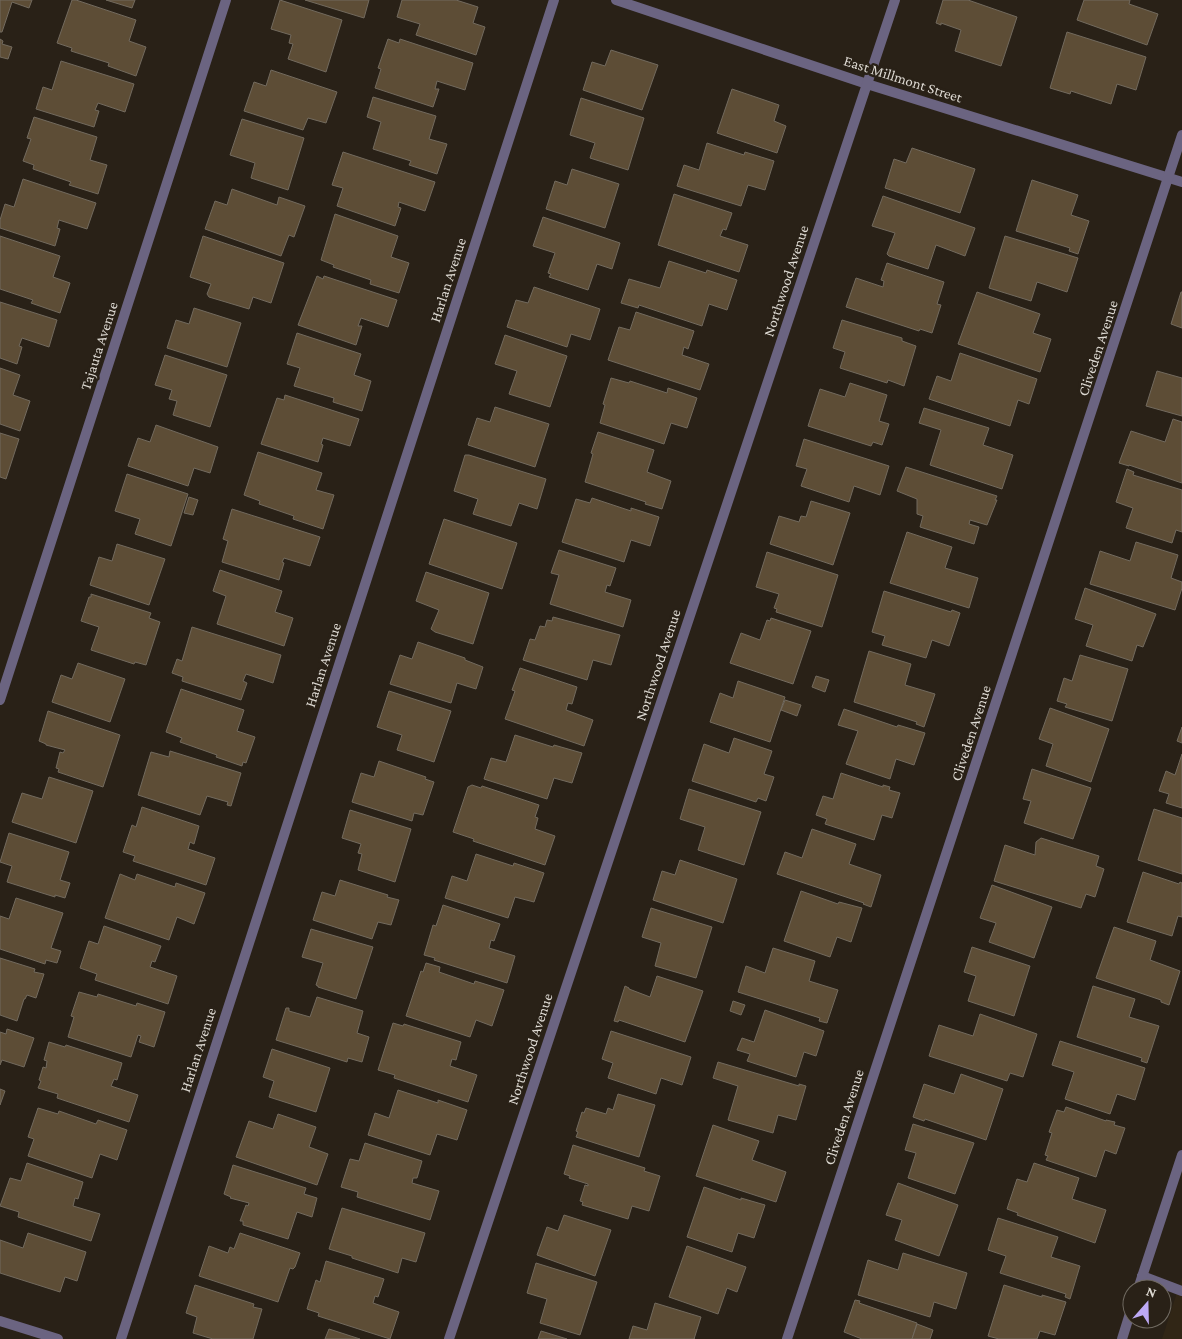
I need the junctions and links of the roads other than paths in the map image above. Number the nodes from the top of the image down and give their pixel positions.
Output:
1 (226, 0) edge
2 (554, 0) edge
3 (616, 0) edge
4 (895, 0) edge
5 (867, 84) junction
6 (1182, 135) edge
7 (1169, 178) junction
8 (1182, 182) edge
9 (0, 700) edge
10 (1182, 1155) edge
11 (1142, 1276) junction
12 (1141, 1279) edge
13 (1182, 1291) edge
14 (0, 1321) edge
15 (58, 1339) edge
16 (121, 1339) edge
17 (449, 1339) edge
18 (787, 1339) edge

1 - 9 street, Tajauta Avenue
2 - 16 street, Harlan Avenue
3 - 5 street, East Millmont Street
4 - 5 street, Northwood Avenue
5 - 7 street, East Millmont Street
5 - 17 street, Northwood Avenue
6 - 7 street, Cliveden Avenue
7 - 8 street, East Millmont Street
7 - 18 street, Cliveden Avenue
10 - 11 street
11 - 12 street
11 - 13 street
14 - 15 street

